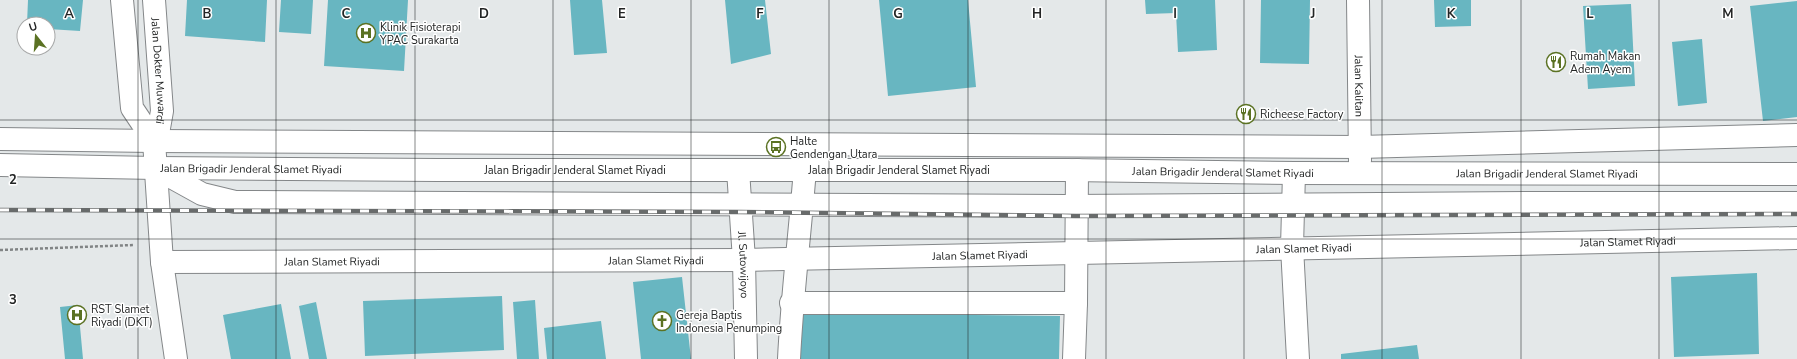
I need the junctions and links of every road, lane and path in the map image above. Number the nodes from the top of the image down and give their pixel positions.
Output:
1 (122, 0) edge
2 (154, 0) edge
3 (1358, 0) edge
4 (1797, 135) edge
5 (0, 139) edge
6 (154, 141) junction
7 (1360, 147) junction
8 (0, 165) edge
9 (155, 168) junction
10 (805, 169) junction
11 (738, 170) junction
12 (1073, 170) junction
13 (1361, 172) junction
14 (1294, 173) junction
15 (1797, 174) edge
16 (802, 204) junction
17 (1797, 204) edge
18 (1293, 205) junction
19 (740, 206) junction
20 (1072, 206) junction
21 (1797, 238) edge
22 (1292, 247) junction
23 (0, 250) edge
24 (1071, 252) junction
25 (162, 253) junction
26 (798, 258) junction
27 (744, 260) junction
28 (792, 303) junction
29 (1070, 303) junction
30 (176, 359) edge
31 (746, 359) edge
32 (789, 359) edge
33 (1074, 359) edge
34 (1298, 359) edge

1 - 6 main road, Jalan Dokter Muwardi
2 - 6 main road, Jalan Dokter Muwardi
3 - 7 main road, Jalan Kalitan
4 - 7 main road
5 - 6 main road
6 - 7 main road
6 - 9 main road, Jalan Dokter Muwardi
7 - 13 main road, Jalan Kalitan
8 - 9 main road, Jalan Brigadir Jenderal Slamet Riyadi
9 - 11 main road, Jalan Brigadir Jenderal Slamet Riyadi
9 - 19 main road
9 - 25 main road, Jalan Dokter Muwardi
10 - 11 main road, Jalan Brigadir Jenderal Slamet Riyadi
10 - 12 main road, Jalan Brigadir Jenderal Slamet Riyadi
10 - 16 main road
11 - 19 main road, Jl. Sutowijoyo
12 - 14 main road, Jalan Brigadir Jenderal Slamet Riyadi
12 - 20 main road
13 - 14 main road, Jalan Brigadir Jenderal Slamet Riyadi
13 - 15 main road, Jalan Brigadir Jenderal Slamet Riyadi
14 - 18 main road
16 - 19 main road
16 - 20 main road
16 - 26 main road
17 - 18 main road
18 - 20 main road
18 - 22 main road
19 - 27 main road, Jl. Sutowijoyo
20 - 24 main road
21 - 22 main road, Jalan Slamet Riyadi
22 - 24 main road, Jalan Slamet Riyadi
22 - 34 main road
23 - 25 path
24 - 26 main road, Jalan Slamet Riyadi
24 - 29 main road
25 - 27 main road, Jalan Slamet Riyadi
25 - 30 main road, Jalan Dokter Muwardi
26 - 27 main road, Jalan Slamet Riyadi
26 - 28 main road
27 - 31 main road, Jl. Sutowijoyo
28 - 29 main road
28 - 32 main road
29 - 33 main road

